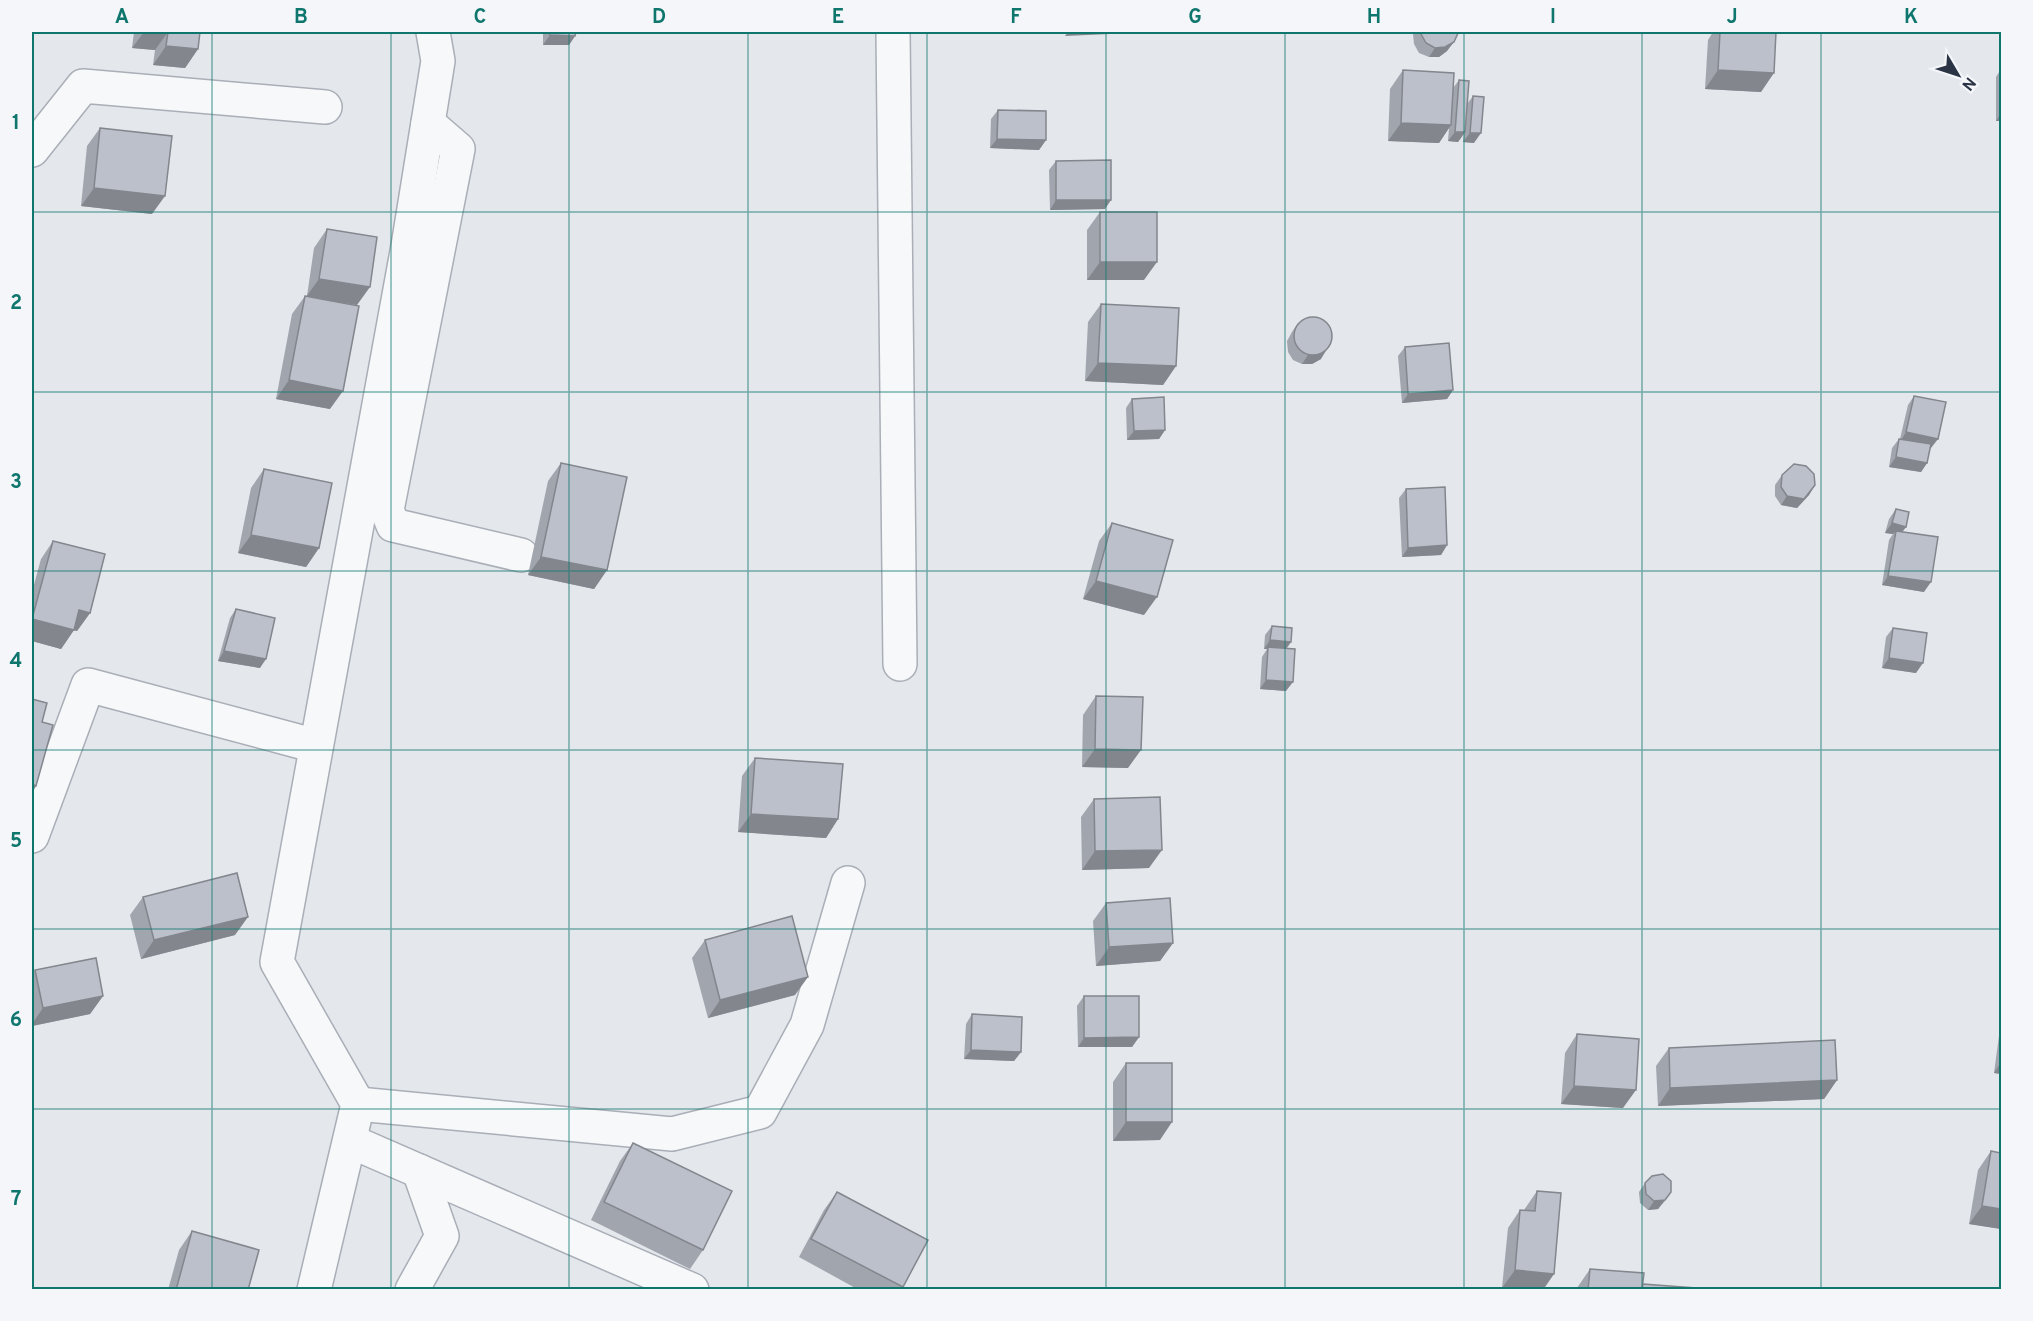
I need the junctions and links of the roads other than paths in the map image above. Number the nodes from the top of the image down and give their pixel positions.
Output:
1 (433, 32) edge
2 (893, 32) edge
3 (325, 107) dead end
4 (428, 123) junction
5 (32, 150) edge
6 (521, 555) dead end
7 (900, 664) dead end
8 (316, 746) junction
9 (32, 836) edge
10 (848, 883) dead end
11 (358, 1104) junction
12 (350, 1142) junction
13 (419, 1171) junction
14 (314, 1290) edge
15 (412, 1290) edge
16 (692, 1290) edge

1 - 4 street
2 - 7 street
3 - 5 street
4 - 6 street
4 - 8 street
8 - 9 street
8 - 11 street
10 - 11 street
11 - 12 street
12 - 13 street
12 - 14 street
13 - 15 street
13 - 16 street

